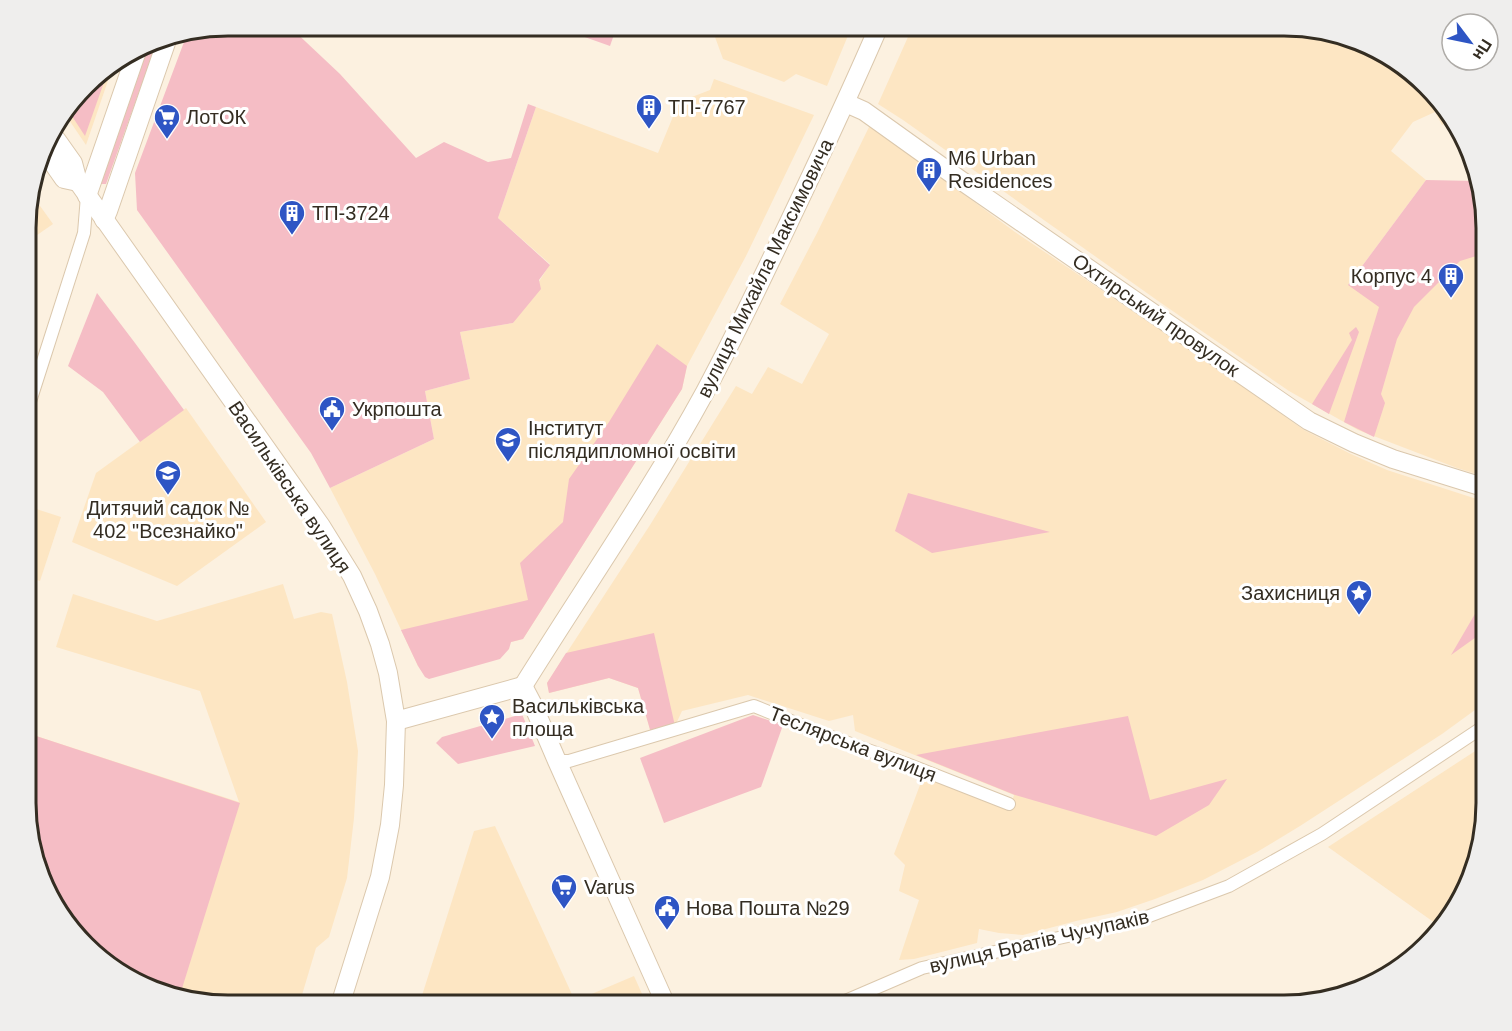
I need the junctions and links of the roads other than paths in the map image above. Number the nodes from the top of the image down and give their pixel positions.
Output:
1 (875, 36) edge
2 (164, 48) edge
3 (133, 62) edge
4 (846, 103) junction
5 (57, 141) edge
6 (50, 158) edge
7 (82, 189) junction
8 (104, 220) junction
9 (84, 233) junction
10 (36, 383) edge
11 (1476, 485) edge
12 (523, 686) junction
13 (396, 721) junction
14 (1476, 732) edge
15 (557, 761) junction
16 (1009, 804) dead end
17 (343, 995) edge
18 (662, 995) edge
19 (859, 995) edge

1 - 4 main road, вулиця Михайла Максимовича
2 - 8 main road
3 - 7 main road
4 - 11 main road, Охтирський провулок
4 - 12 main road, вулиця Михайла Максимовича
5 - 7 main road, Васильківська вулиця
6 - 7 main road, Васильківська вулиця
7 - 8 main road, Васильківська вулиця
7 - 9 street
8 - 9 street
8 - 13 main road, Васильківська вулиця
9 - 10 street
12 - 13 main road
12 - 15 main road
13 - 17 main road, Васильківська вулиця
14 - 19 street, вулиця Братів Чучупаків
15 - 16 street, Теслярська вулиця
15 - 18 main road

